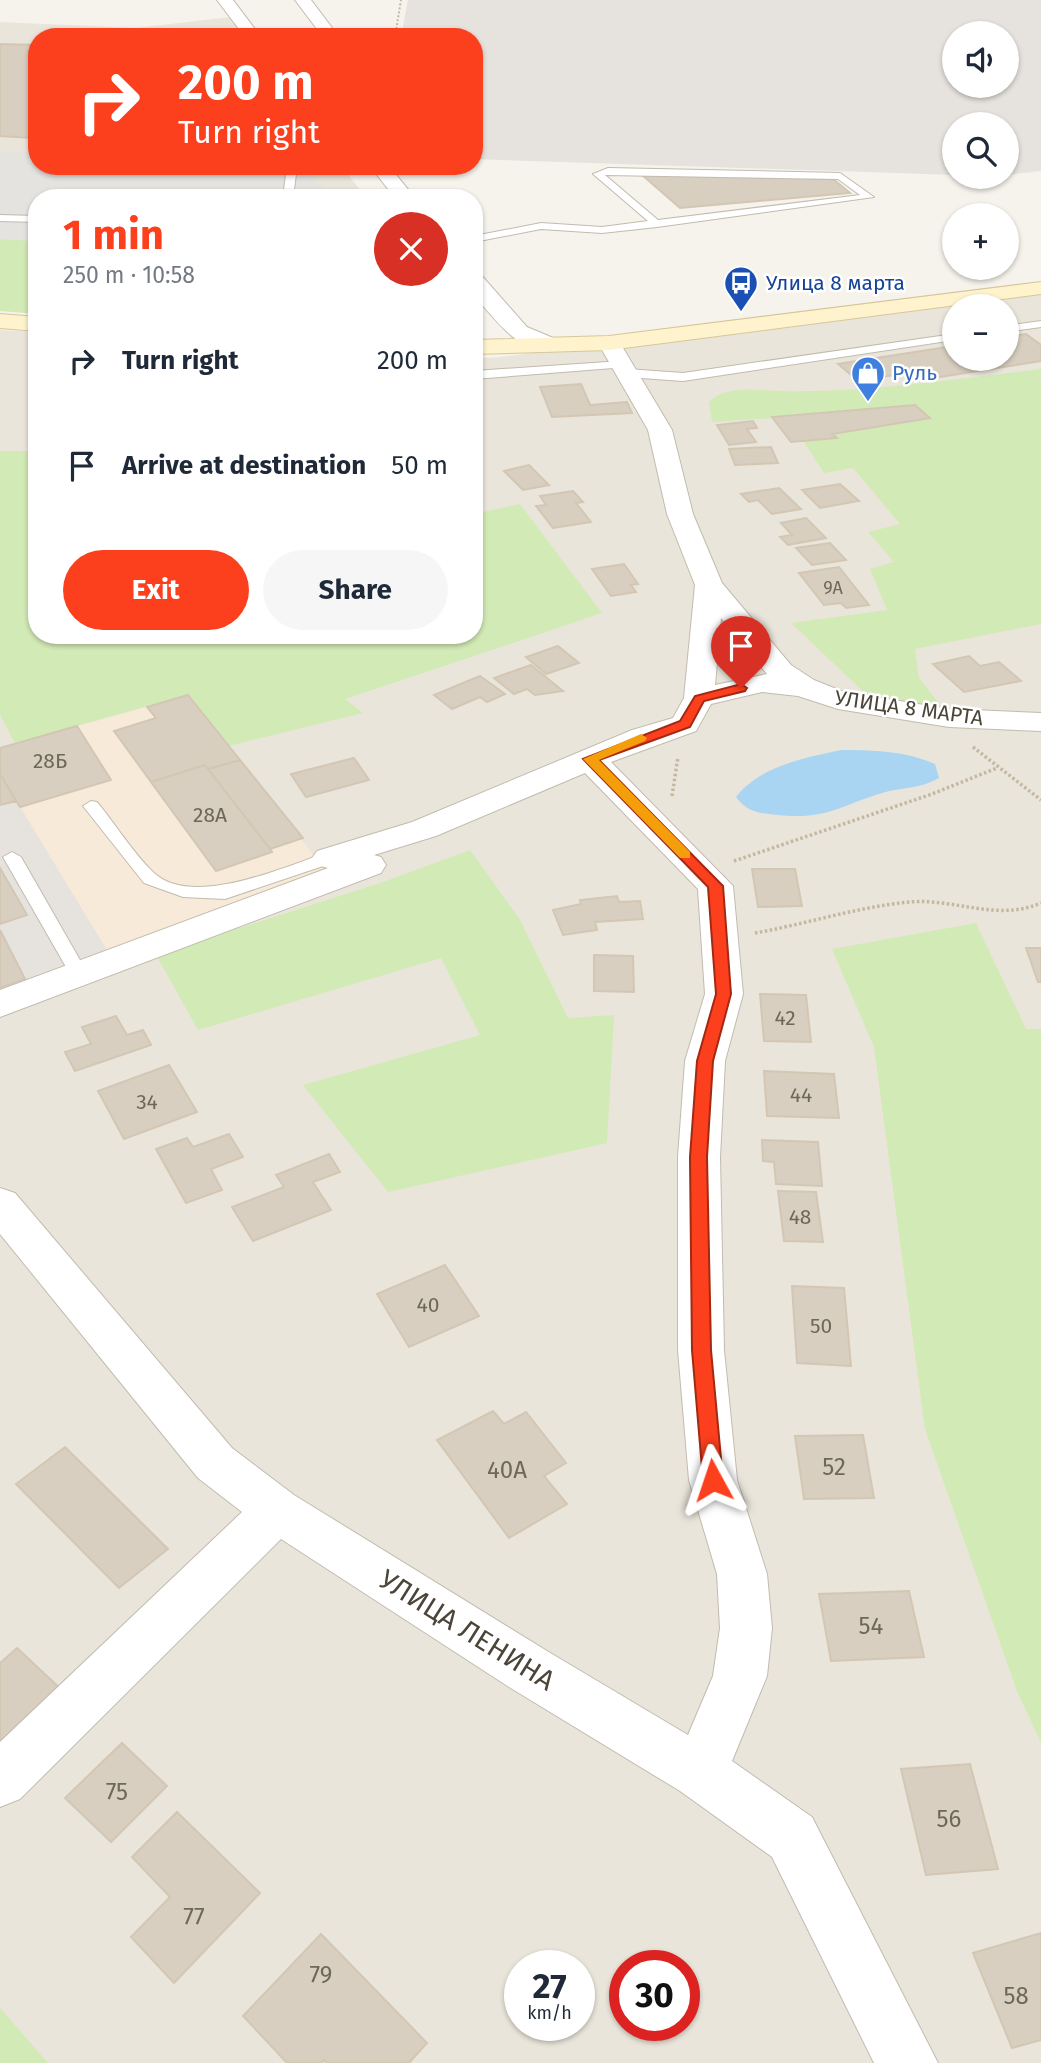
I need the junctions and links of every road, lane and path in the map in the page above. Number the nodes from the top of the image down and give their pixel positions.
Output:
1 (225, 0) edge
2 (303, 0) edge
3 (401, 0) edge
4 (246, 28) edge
5 (324, 28) edge
6 (396, 28) edge
7 (386, 175) edge
8 (398, 189) edge
9 (0, 218) edge
10 (28, 219) edge
11 (657, 224) junction
12 (483, 237) edge
13 (1041, 288) edge
14 (483, 291) edge
15 (0, 321) edge
16 (28, 323) edge
17 (1041, 324) edge
18 (1019, 327) edge
19 (942, 339) edge
20 (609, 343) junction
21 (550, 345) junction
22 (483, 347) edge
23 (624, 369) junction
24 (483, 375) edge
25 (709, 585) junction
26 (803, 687) junction
27 (692, 711) junction
28 (949, 718) junction
29 (1041, 722) edge
30 (590, 759) junction
31 (997, 768) junction
32 (1041, 800) edge
33 (91, 806) dead end
34 (424, 829) junction
35 (669, 839) junction
36 (12, 857) dead end
37 (329, 858) joint
38 (703, 874) junction
39 (1041, 903) edge
40 (719, 938) junction
41 (79, 974) junction
42 (0, 1004) edge
43 (0, 1204) edge
44 (277, 1510) junction
45 (700, 1772) junction
46 (0, 1780) edge
47 (907, 2063) edge

1 - 4 street
2 - 5 street
3 - 6 path
7 - 8 street
9 - 10 lane
11 - 11 lane
11 - 12 lane
13 - 20 main road
14 - 21 street
15 - 16 main road
17 - 18 lane
19 - 23 lane
20 - 21 main road
20 - 23 street, УЛИЦА 8 МАРТА
21 - 22 main road
23 - 24 lane
23 - 25 street, УЛИЦА 8 МАРТА
25 - 26 street, УЛИЦА 8 МАРТА
25 - 27 street
26 - 27 street
26 - 28 street, УЛИЦА 8 МАРТА
27 - 30 street
27 - 35 path
28 - 29 street, УЛИЦА 8 МАРТА
28 - 31 path
30 - 34 street
30 - 35 street
31 - 32 path
31 - 38 path
33 - 37 lane
34 - 37 street
34 - 41 street
35 - 38 street
36 - 41 lane
38 - 40 street
39 - 40 path
40 - 45 street
41 - 42 street
43 - 44 street, УЛИЦА ЛЕНИНА
44 - 45 street, УЛИЦА ЛЕНИНА
44 - 46 street
45 - 47 street, УЛИЦА ЛЕНИНА

